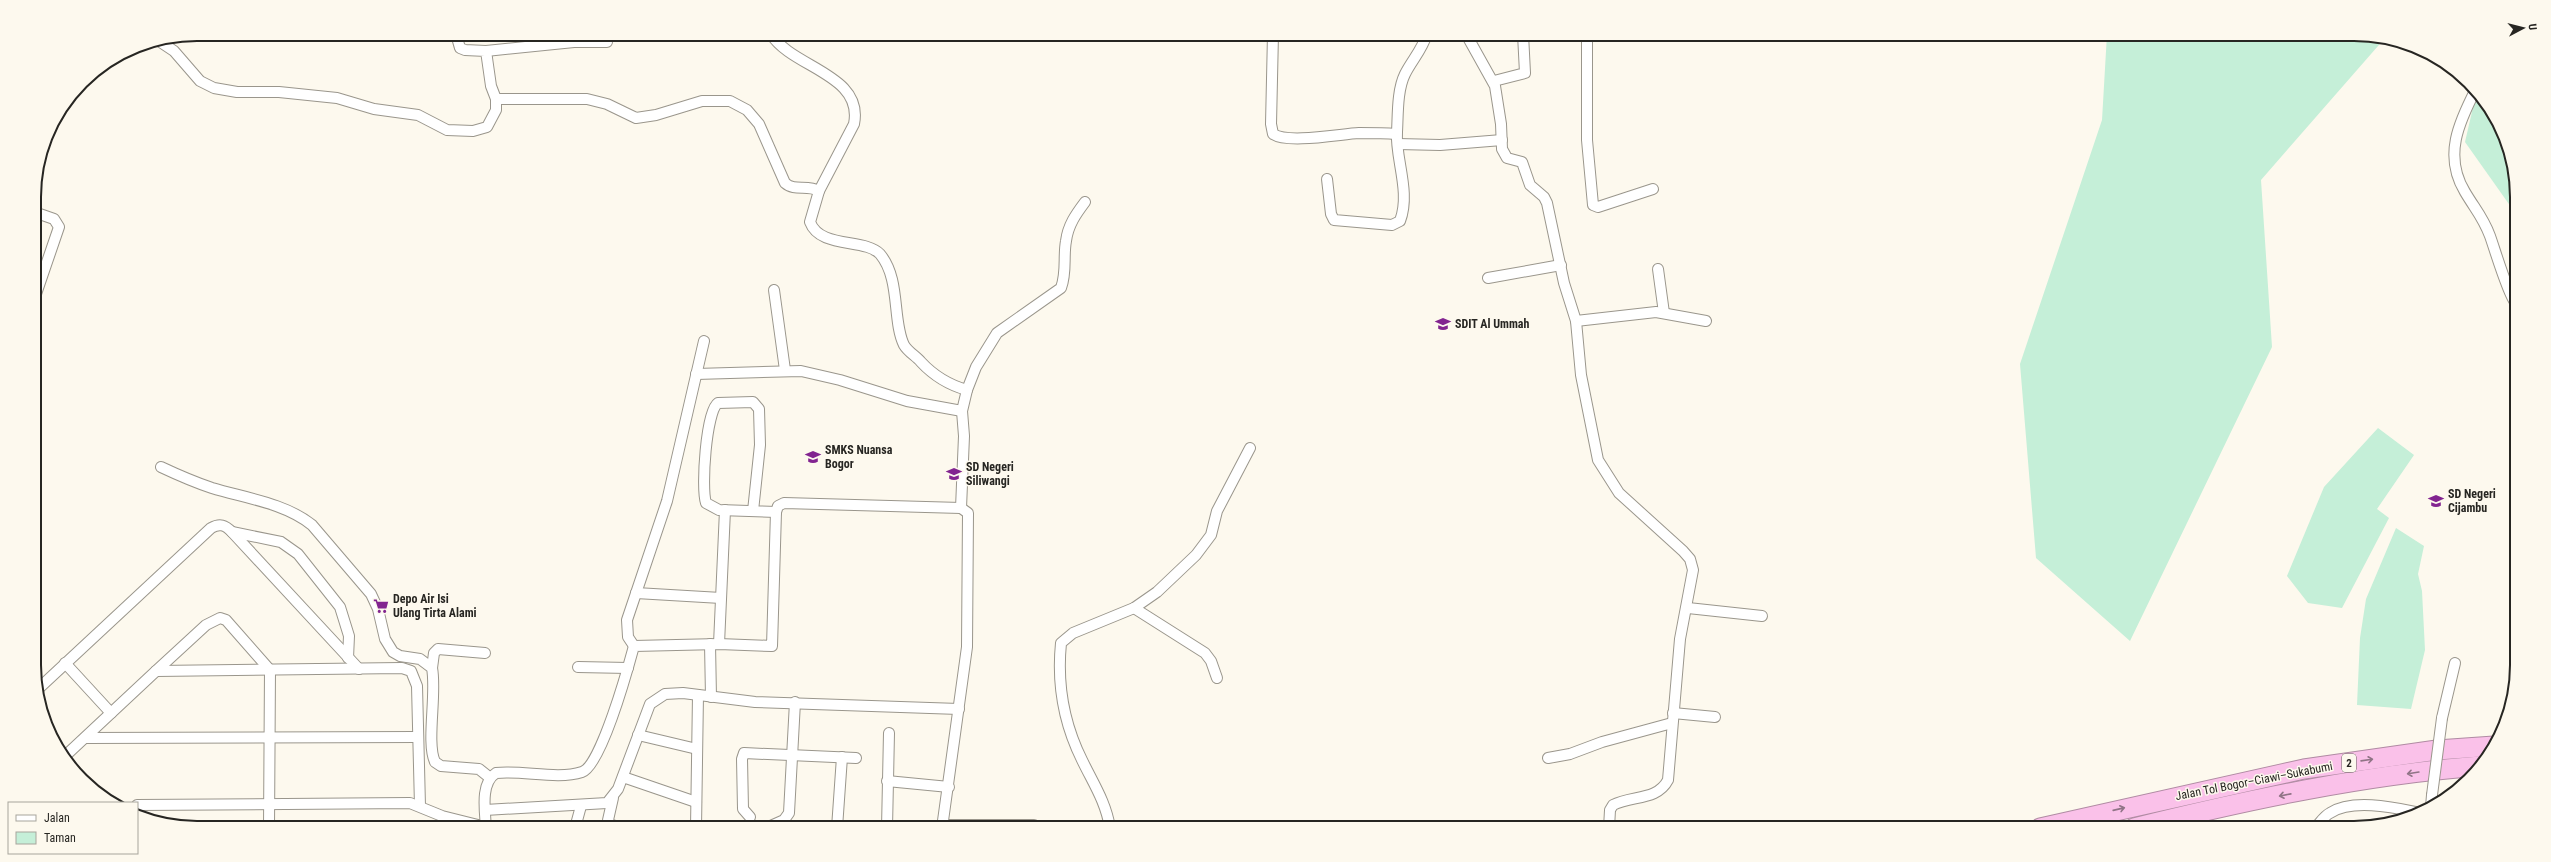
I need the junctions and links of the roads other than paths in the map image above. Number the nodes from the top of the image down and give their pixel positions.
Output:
1 (458, 41) edge
2 (778, 41) edge
3 (1273, 41) edge
4 (1424, 41) edge
5 (1470, 41) edge
6 (1523, 41) edge
7 (1587, 41) edge
8 (607, 42) dead end
9 (164, 45) edge
10 (486, 51) junction
11 (1494, 81) junction
12 (2473, 96) edge
13 (496, 99) junction
14 (1396, 134) junction
15 (1502, 140) junction
16 (1398, 144) junction
17 (1327, 179) dead end
18 (1653, 189) dead end
19 (819, 191) junction
20 (1085, 202) dead end
21 (41, 214) edge
22 (1561, 265) junction
23 (1658, 269) dead end
24 (41, 278) edge
25 (1488, 278) dead end
26 (2510, 289) edge
27 (774, 290) dead end
28 (1664, 312) junction
29 (1576, 321) junction
30 (1706, 321) dead end
31 (704, 341) dead end
32 (785, 370) junction
33 (696, 374) junction
34 (967, 390) junction
35 (962, 411) junction
36 (1250, 448) dead end
37 (161, 467) dead end
38 (961, 508) junction
39 (725, 510) junction
40 (753, 511) junction
41 (776, 512) junction
42 (232, 532) junction
43 (636, 593) junction
44 (721, 598) junction
45 (1134, 608) junction
46 (1688, 608) junction
47 (1762, 616) dead end
48 (715, 644) junction
49 (634, 646) junction
50 (485, 653) dead end
51 (348, 658) junction
52 (65, 663) junction
53 (2455, 663) dead end
54 (578, 668) dead end
55 (628, 668) junction
56 (359, 669) junction
57 (432, 669) junction
58 (270, 670) junction
59 (156, 671) junction
60 (415, 677) junction
61 (1217, 678) dead end
62 (42, 685) edge
63 (698, 695) junction
64 (711, 697) junction
65 (795, 702) junction
66 (959, 709) junction
67 (111, 713) junction
68 (1715, 717) dead end
69 (1672, 718) junction
70 (889, 733) dead end
71 (638, 735) junction
72 (418, 737) junction
73 (85, 738) junction
74 (270, 739) junction
75 (2487, 746) edge
76 (697, 749) junction
77 (68, 753) edge
78 (791, 755) junction
79 (842, 757) junction
80 (856, 758) dead end
81 (1548, 758) dead end
82 (2472, 767) edge
83 (623, 777) junction
84 (489, 778) junction
85 (887, 781) junction
86 (949, 787) junction
87 (613, 798) junction
88 (2432, 800) edge
89 (696, 802) junction
90 (270, 804) junction
91 (138, 805) edge
92 (420, 806) junction
93 (581, 806) junction
94 (485, 810) junction
95 (2410, 811) edge
96 (750, 817) dead end
97 (270, 821) edge
98 (460, 821) edge
99 (486, 821) edge
100 (577, 821) edge
101 (608, 821) edge
102 (696, 821) edge
103 (782, 821) edge
104 (837, 821) edge
105 (887, 821) edge
106 (944, 821) edge
107 (1108, 821) edge
108 (1609, 821) edge
109 (2070, 821) edge
110 (2163, 821) edge
111 (2322, 821) edge

1 - 10 street
2 - 19 street
3 - 14 street
4 - 14 street
5 - 11 street
6 - 11 street
7 - 18 street
8 - 10 street
9 - 13 street
10 - 13 street
11 - 15 street
12 - 26 street
13 - 19 street
14 - 16 street
15 - 16 street
15 - 22 street
16 - 17 street
19 - 34 street
20 - 34 street
21 - 24 street
22 - 25 street
22 - 29 street
23 - 28 street
27 - 32 street
28 - 29 street
28 - 30 street
29 - 46 street
31 - 33 street
32 - 33 street
32 - 35 street
33 - 43 street
34 - 35 street
35 - 38 street
36 - 45 street
37 - 57 street
38 - 41 street
38 - 66 street
39 - 40 street
39 - 40 street
39 - 44 street
40 - 41 street
41 - 48 street
42 - 51 street
42 - 51 street
42 - 52 street
43 - 44 street
43 - 49 street
44 - 48 street
45 - 61 street
45 - 107 street
46 - 47 street
46 - 69 street
48 - 49 street
48 - 64 street
49 - 55 street
50 - 57 street
51 - 56 street
52 - 62 street
52 - 67 street
53 - 88 street, bridge
54 - 55 street
55 - 84 street
56 - 58 street
56 - 60 street
57 - 60 street
57 - 84 street
58 - 59 street
58 - 59 street
58 - 74 street
59 - 67 street
60 - 72 street
63 - 64 street
63 - 71 street
63 - 76 street
64 - 65 street
65 - 66 street
65 - 78 street
66 - 86 street
67 - 73 street
68 - 69 street
69 - 81 street
69 - 108 street
70 - 85 street
71 - 76 street
71 - 83 street
72 - 74 street
72 - 92 street
73 - 74 street
73 - 77 street
74 - 90 street
109 -> 75 highway, Jalan Tol Bogor–Ciawi–Sukabumi / 2
76 - 89 street
78 - 79 street
78 - 96 street
78 - 103 street
79 - 80 street
79 - 104 street
82 -> 110 highway, Jalan Tol Bogor–Ciawi–Sukabumi / 2
83 - 87 street
83 - 89 street
84 - 94 street
85 - 86 street
85 - 105 street
86 - 106 street
87 - 93 street
87 - 101 street
89 - 102 street
90 - 91 street
90 - 92 street
90 - 97 street
92 - 98 street
93 - 94 street
93 - 100 street
94 - 99 street
95 - 111 street

